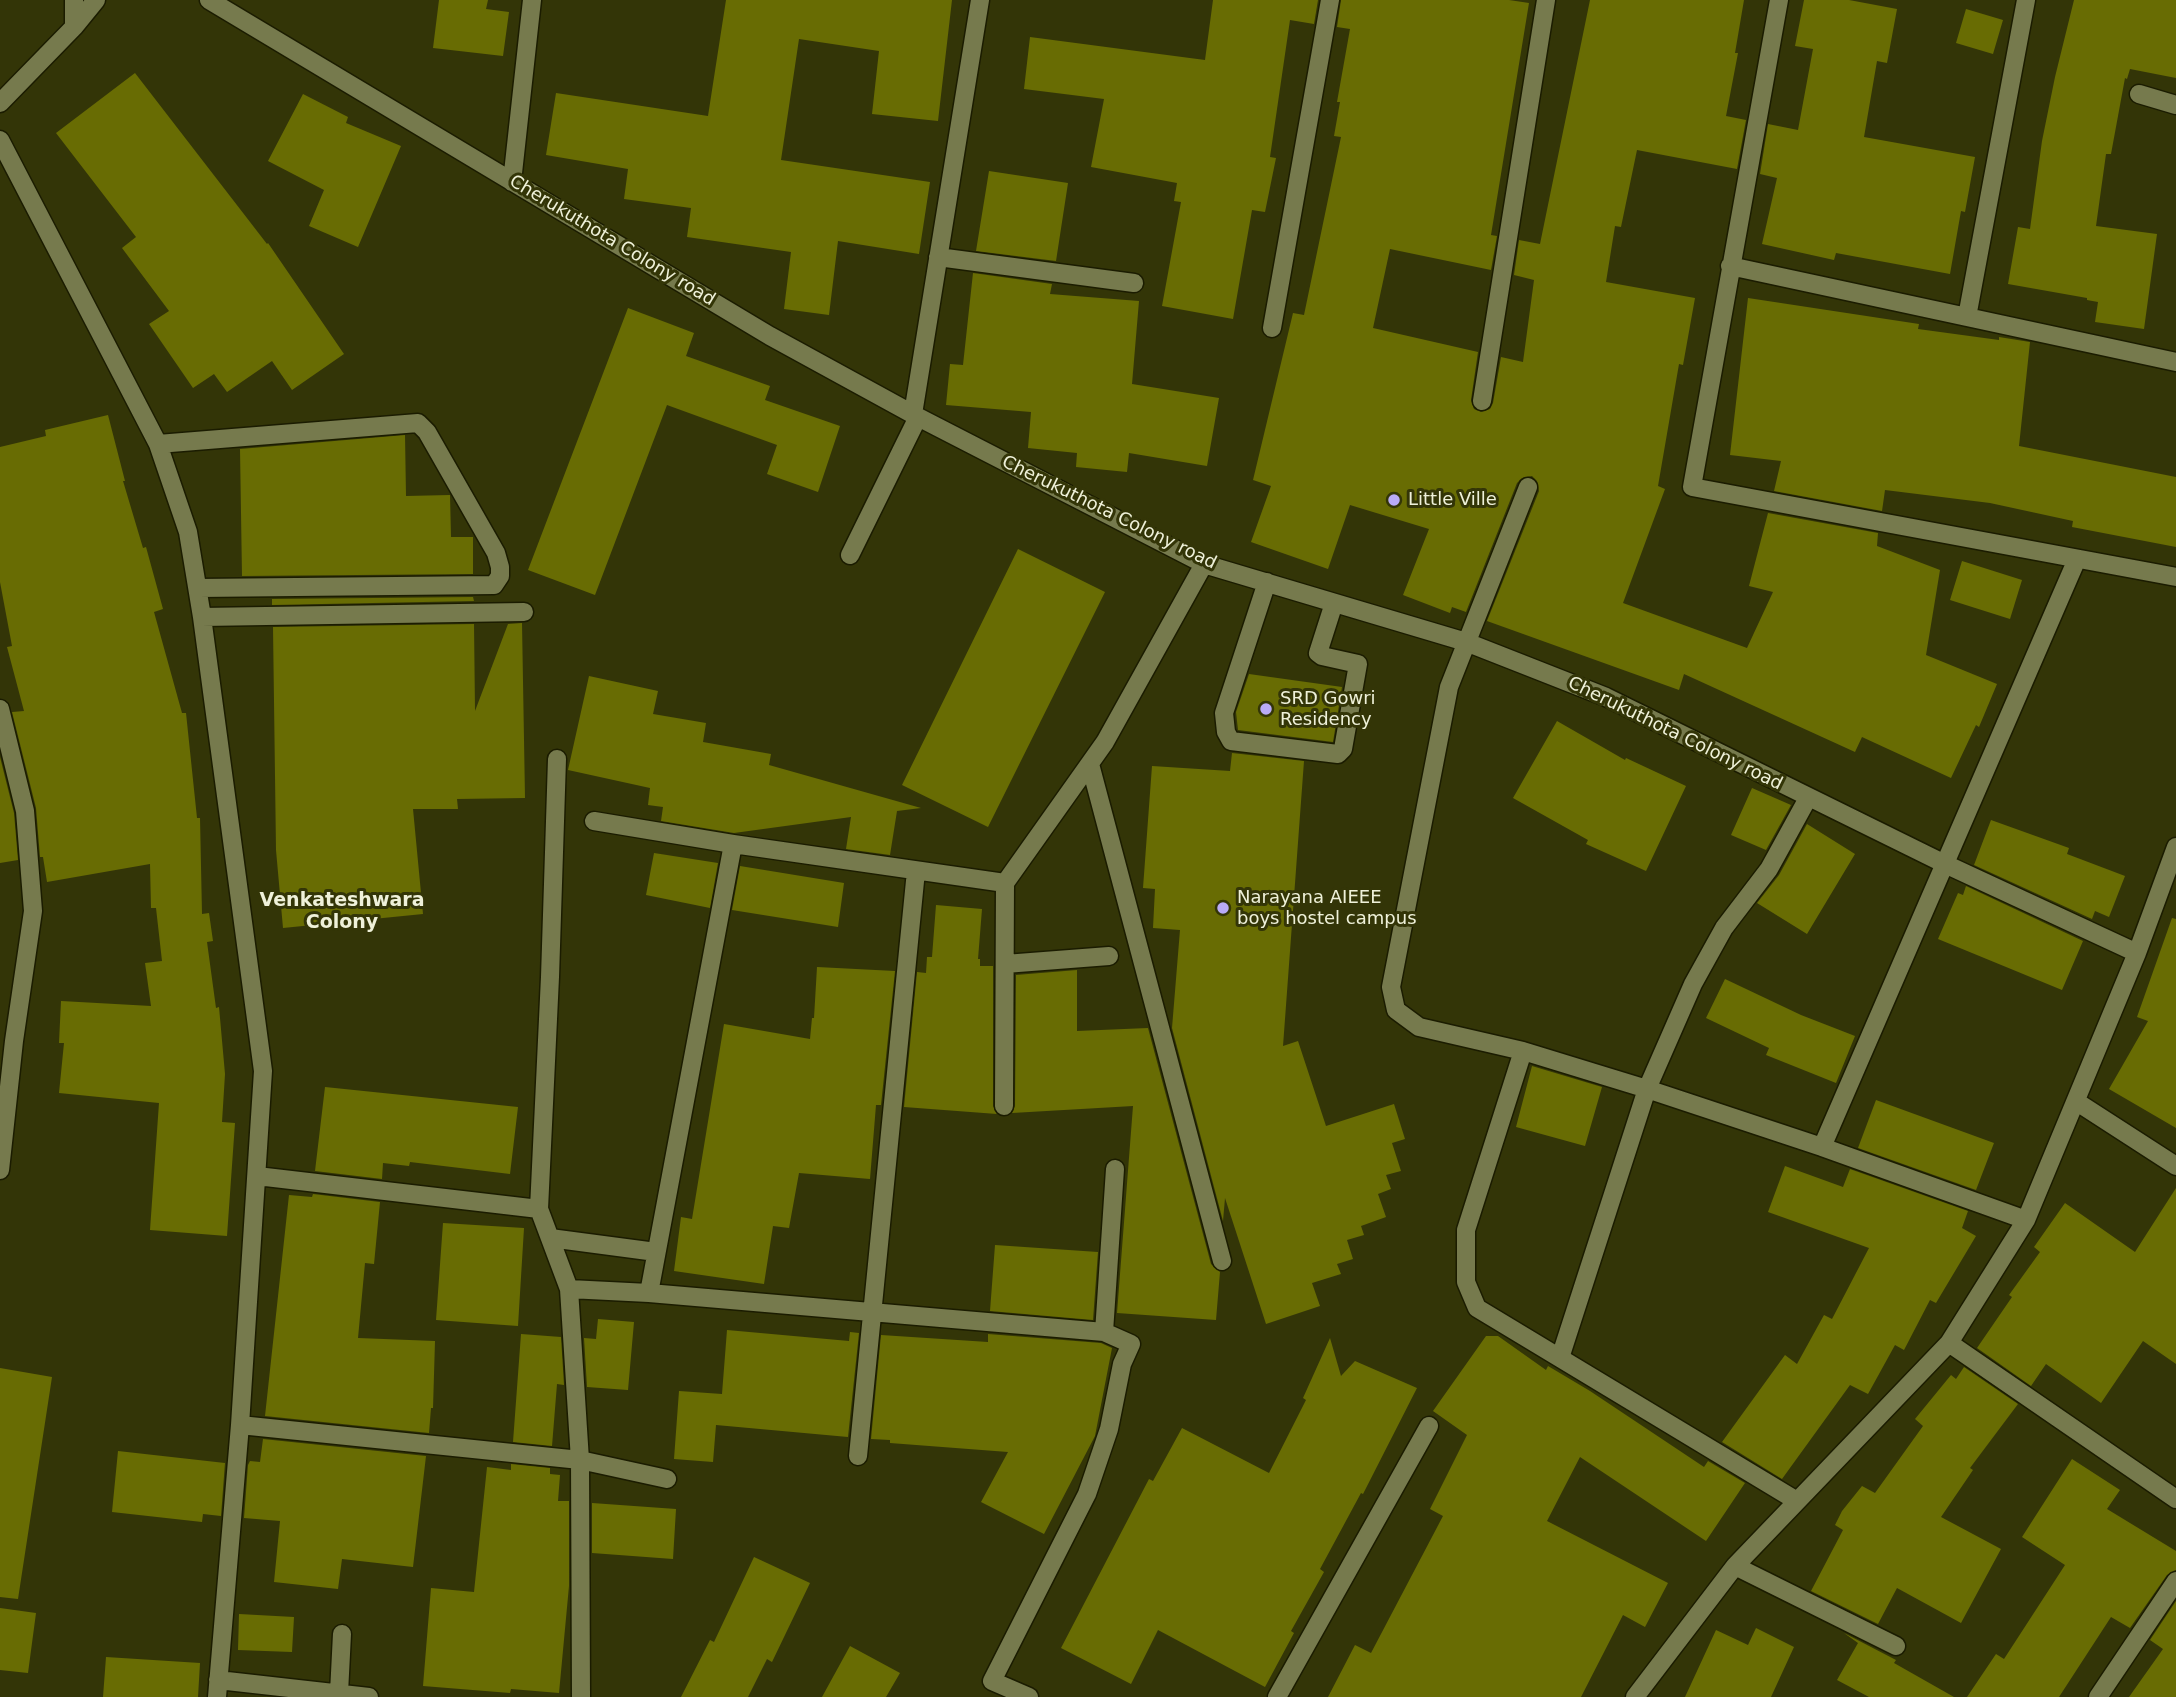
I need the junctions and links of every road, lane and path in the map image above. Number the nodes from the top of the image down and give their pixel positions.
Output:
1 (74, 0) edge
2 (96, 0) edge
3 (209, 0) edge
4 (532, 0) edge
5 (980, 0) edge
6 (1330, 0) edge
7 (1546, 0) edge
8 (1779, 0) edge
9 (2026, 0) edge
10 (74, 27) junction
11 (2139, 94) dead end
12 (0, 103) edge
13 (2176, 105) edge
14 (0, 140) edge
15 (513, 182) junction
16 (938, 257) junction
17 (1730, 266) junction
18 (1134, 283) dead end
19 (1968, 317) junction
20 (1272, 328) dead end
21 (2176, 362) edge
22 (1482, 401) dead end
23 (916, 416) junction
24 (158, 444) junction
25 (1528, 486) dead end
26 (850, 555) dead end
27 (2077, 559) junction
28 (1204, 564) junction
29 (2176, 577) edge
30 (1267, 582) junction
31 (198, 588) junction
32 (1334, 603) junction
33 (524, 612) dead end
34 (202, 617) junction
35 (1466, 642) junction
36 (0, 709) edge
37 (557, 759) dead end
38 (1090, 764) junction
39 (1808, 798) junction
40 (593, 821) dead end
41 (733, 844) junction
42 (2176, 848) edge
43 (1945, 864) junction
44 (916, 871) junction
45 (1005, 883) junction
46 (2137, 953) junction
47 (1109, 956) dead end
48 (1005, 964) junction
49 (7, 1040) edge
50 (1523, 1051) junction
51 (1647, 1089) junction
52 (2077, 1102) junction
53 (1004, 1106) dead end
54 (1822, 1147) junction
55 (2176, 1166) edge
56 (1115, 1169) dead end
57 (0, 1170) edge
58 (257, 1176) junction
59 (539, 1209) junction
60 (2026, 1220) junction
61 (550, 1238) junction
62 (656, 1252) junction
63 (1222, 1261) dead end
64 (569, 1289) junction
65 (649, 1293) junction
66 (872, 1312) junction
67 (1104, 1332) junction
68 (1949, 1343) junction
69 (1560, 1358) junction
70 (240, 1425) junction
71 (1429, 1426) dead end
72 (858, 1456) dead end
73 (580, 1460) junction
74 (667, 1479) dead end
75 (2176, 1499) edge
76 (1797, 1500) junction
77 (1735, 1566) junction
78 (2176, 1581) edge
79 (342, 1634) dead end
80 (1896, 1646) dead end
81 (218, 1689) edge
82 (339, 1693) junction
83 (369, 1697) edge
84 (581, 1697) edge
85 (1029, 1697) edge
86 (1277, 1697) edge
87 (1635, 1697) edge
88 (2098, 1697) edge

1 - 10 street
2 - 10 street
3 - 15 street, Cherukuthota Colony road
4 - 15 street
5 - 16 street
6 - 20 street
7 - 22 street
8 - 17 street
9 - 19 street
10 - 12 street
11 - 13 street
14 - 24 street
15 - 23 street, Cherukuthota Colony road
16 - 18 street
16 - 23 street
17 - 19 street
17 - 27 street
19 - 21 street
23 - 26 street
23 - 28 street, Cherukuthota Colony road
24 - 31 street
24 - 31 street
25 - 35 street
27 - 29 street
27 - 43 street
28 - 30 street, Cherukuthota Colony road
28 - 38 street
30 - 32 street, Cherukuthota Colony road
30 - 32 street
31 - 34 street
32 - 35 street, Cherukuthota Colony road
33 - 34 street
34 - 58 street
35 - 39 street, Cherukuthota Colony road
35 - 50 street
36 - 49 street
37 - 59 street
38 - 45 street
38 - 63 street
39 - 43 street, Cherukuthota Colony road
39 - 51 street
40 - 41 street
41 - 44 street
41 - 62 street
42 - 46 street
43 - 46 street, Cherukuthota Colony road
43 - 54 street
44 - 45 street
44 - 66 street
45 - 48 street
46 - 52 street
47 - 48 street
48 - 53 street
49 - 57 street
50 - 51 street
50 - 69 street
51 - 54 street
51 - 69 street
52 - 55 street
52 - 60 street
54 - 60 street
56 - 67 street
58 - 59 street
58 - 70 street
59 - 61 street
60 - 68 street
61 - 62 street
61 - 64 street
62 - 65 street
64 - 65 street
64 - 73 street
65 - 66 street
66 - 67 street
66 - 72 street
67 - 85 street
68 - 75 street
68 - 76 street
69 - 76 street
70 - 73 street
70 - 81 street
71 - 86 street
73 - 74 street
73 - 84 street
76 - 77 street
77 - 80 street
77 - 87 street
78 - 88 street
79 - 82 street
81 - 82 street
82 - 83 street

